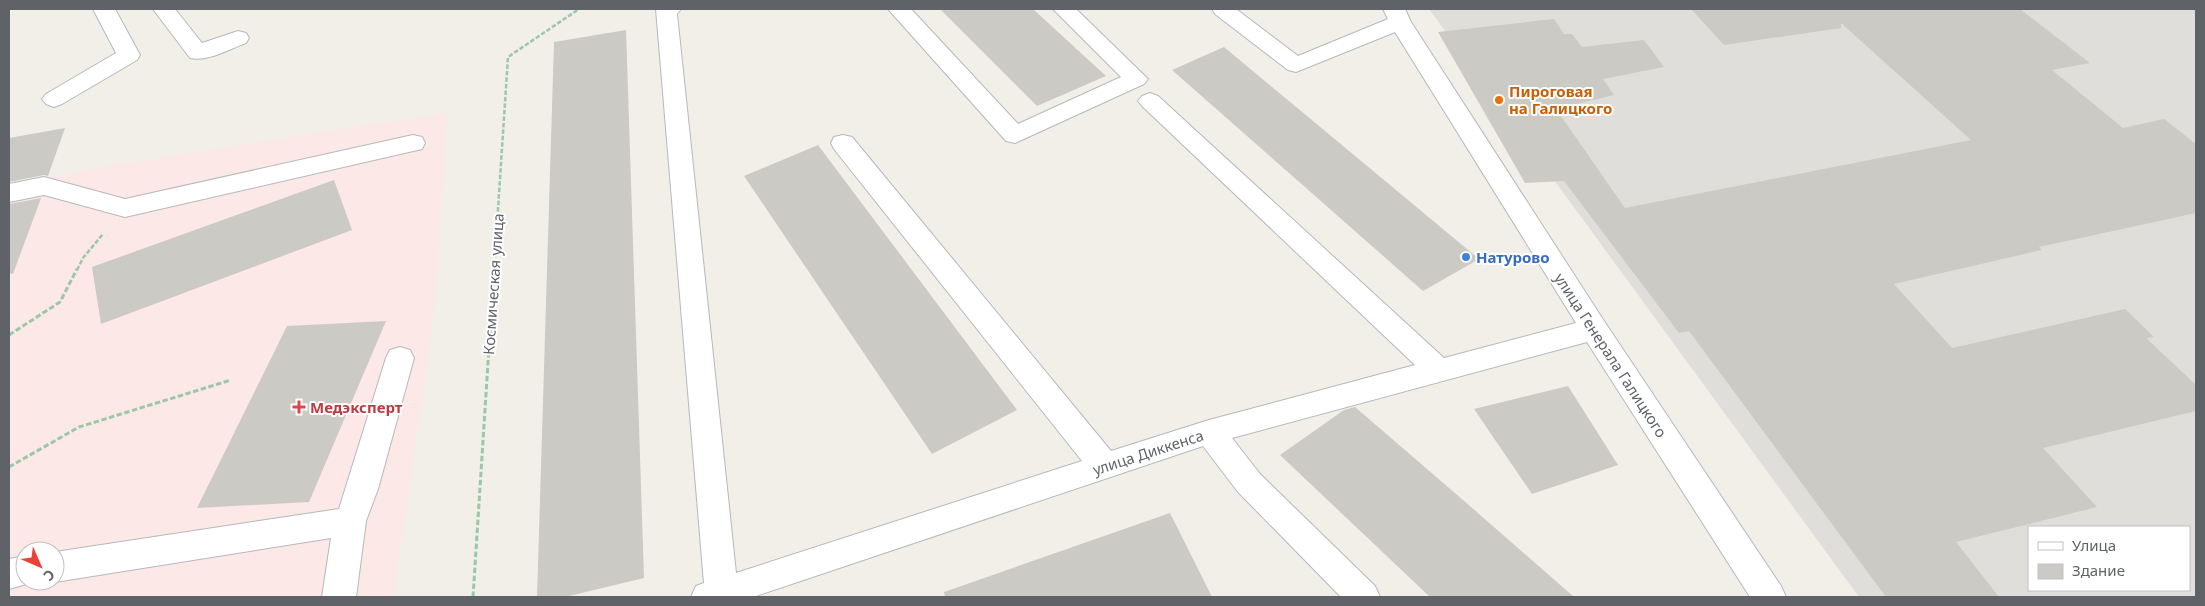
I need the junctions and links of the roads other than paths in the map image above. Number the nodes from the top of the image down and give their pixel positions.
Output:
1 (104, 9) edge
2 (164, 9) edge
3 (670, 9) edge
4 (899, 9) edge
5 (1064, 9) edge
6 (1224, 9) edge
7 (1397, 16) edge
8 (238, 38) dead end
9 (54, 99) dead end
10 (1150, 101) dead end
11 (843, 143) dead end
12 (413, 144) dead end
13 (9, 193) edge
14 (1594, 329) junction
15 (400, 358) dead end
16 (1438, 370) junction
17 (1209, 432) junction
18 (1104, 465) junction
19 (350, 521) junction
20 (65, 565) edge
21 (727, 594) edge
22 (339, 597) edge
23 (1363, 597) edge
24 (1769, 597) edge

1 - 9 street
2 - 8 street
3 - 21 street
4 - 5 street
6 - 7 street
7 - 14 street, улица Генерала Галицкого
10 - 16 street
11 - 18 street
12 - 13 street
14 - 16 street, улица Диккенса
14 - 24 street, улица Генерала Галицкого
15 - 19 street
16 - 17 street, улица Диккенса
17 - 18 street, улица Диккенса
17 - 23 street
18 - 21 street, улица Диккенса
19 - 20 street
19 - 22 street

